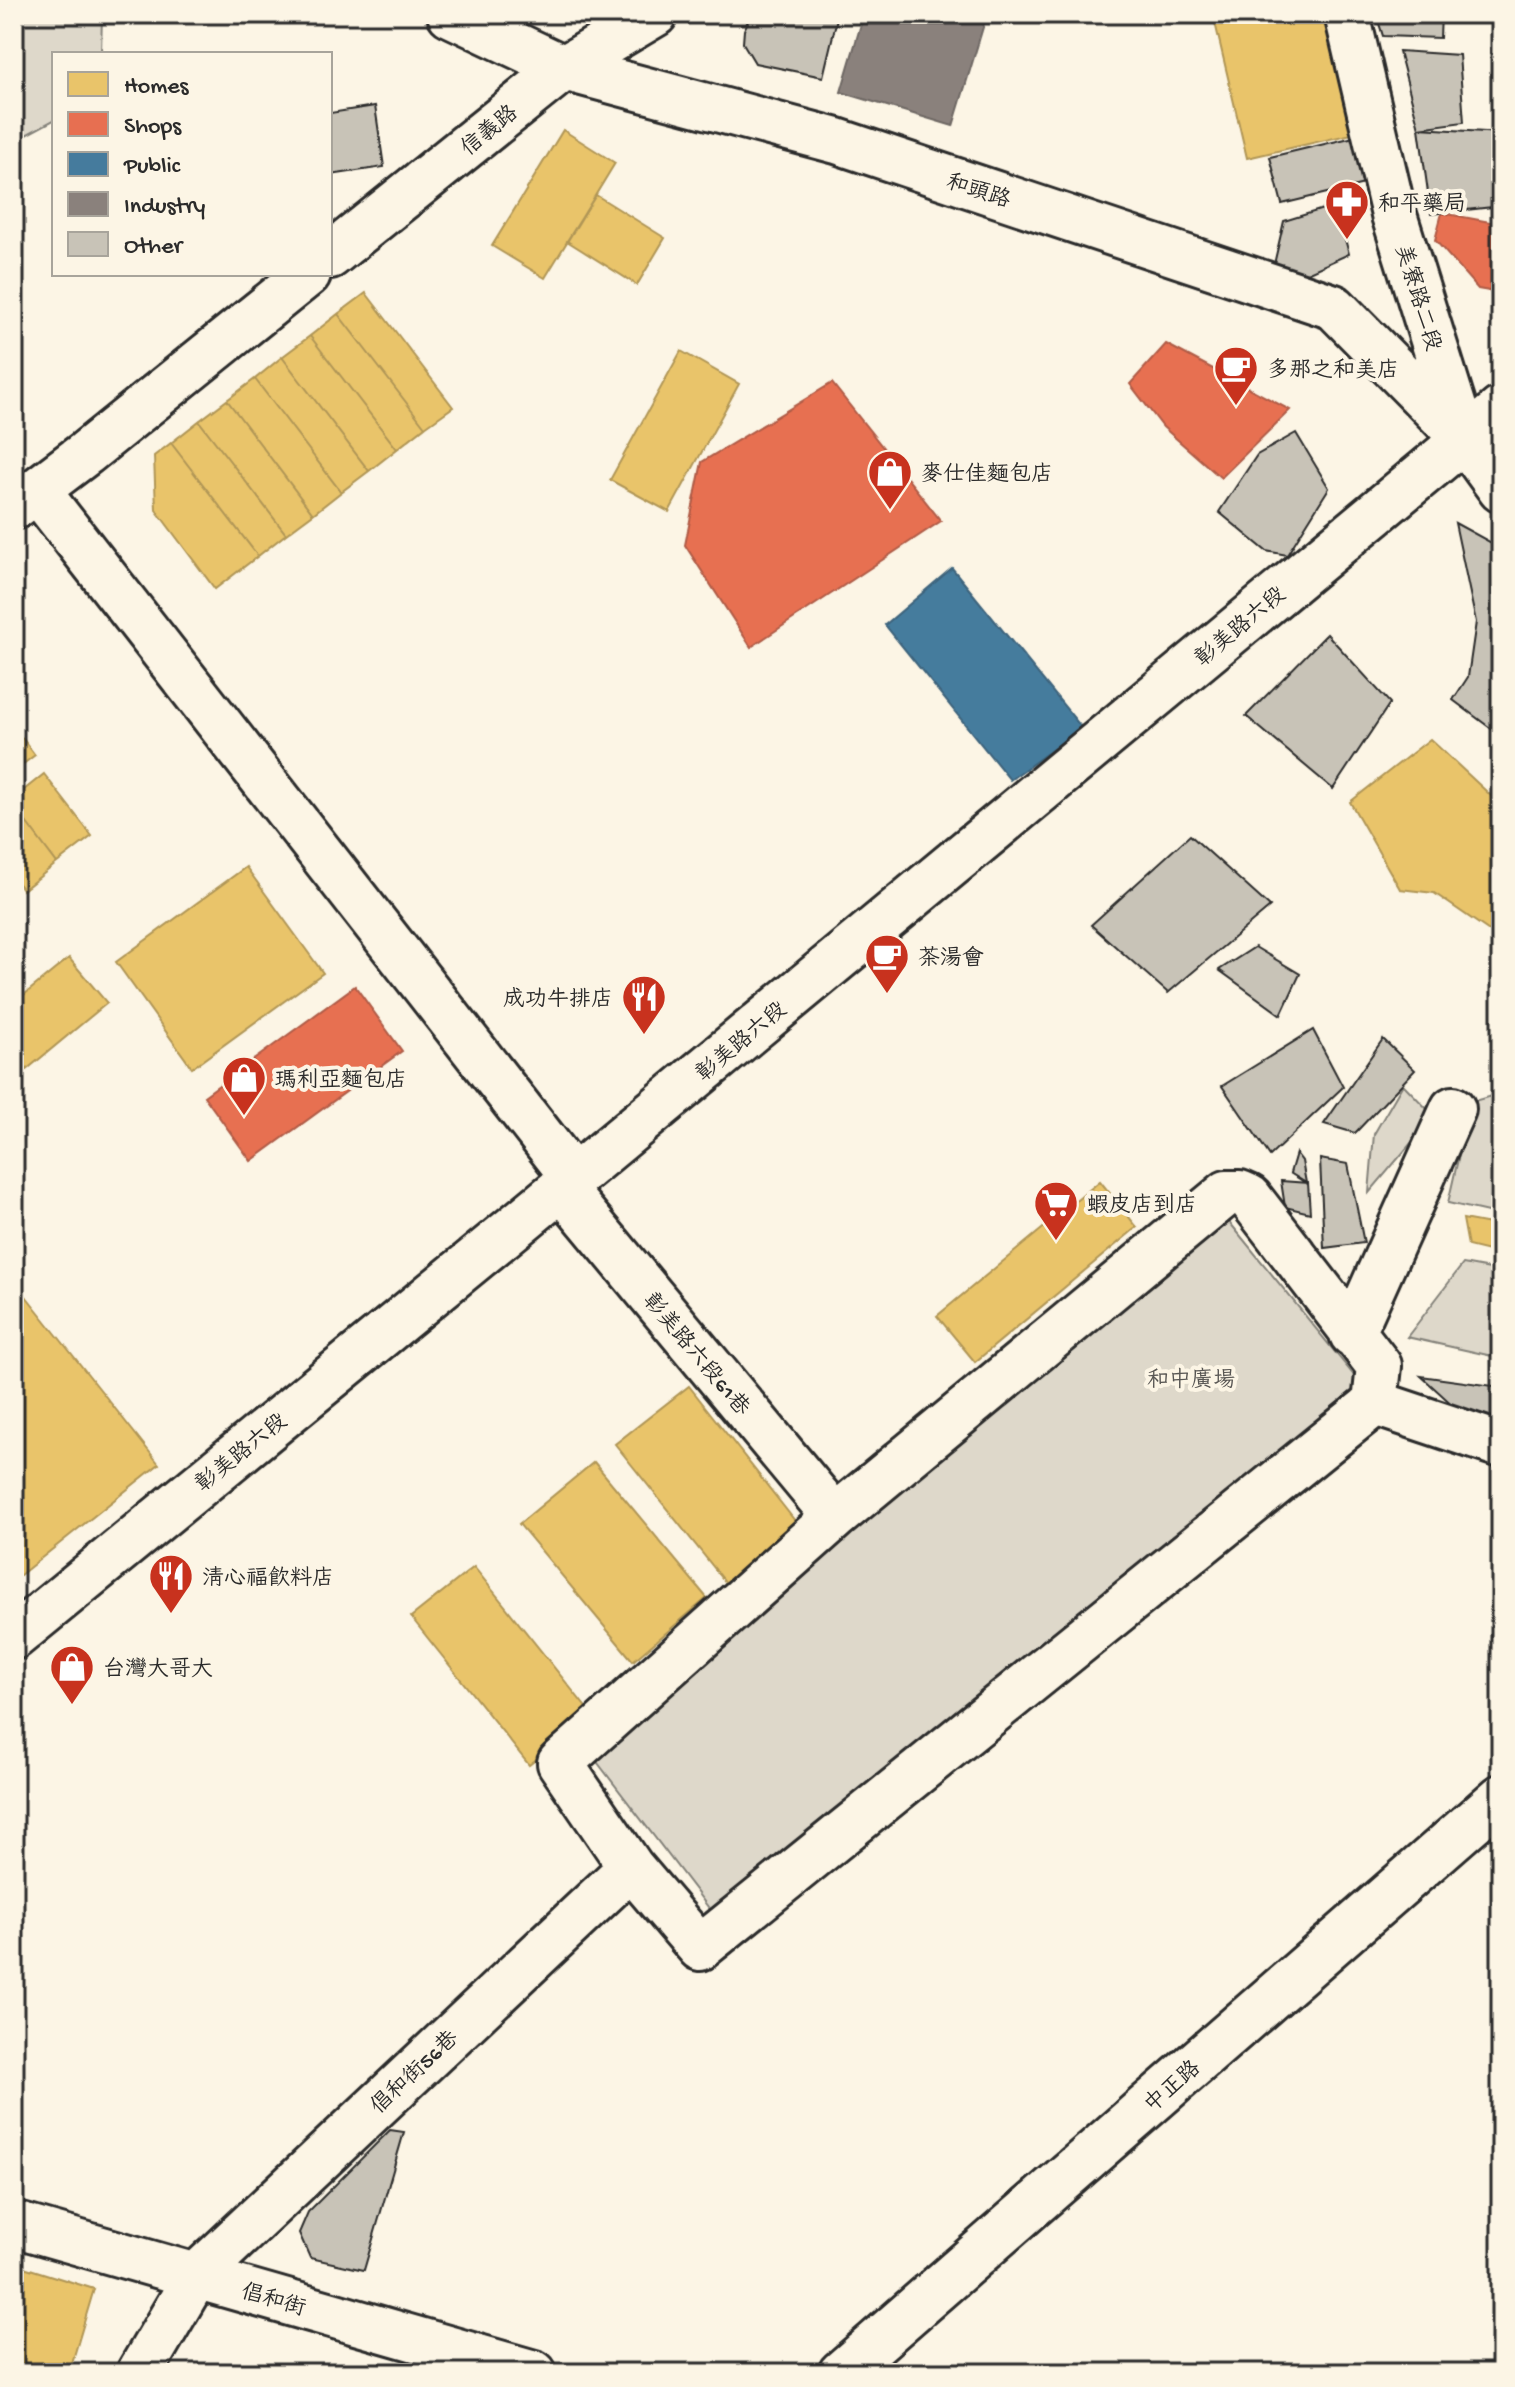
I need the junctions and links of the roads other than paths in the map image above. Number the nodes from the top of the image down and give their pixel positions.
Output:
1 (450, 14) edge
2 (655, 14) edge
3 (1347, 14) edge
4 (564, 68) junction
5 (332, 254) edge
6 (306, 276) edge
7 (1501, 409) edge
8 (1464, 439) junction
9 (1501, 490) edge
10 (26, 499) edge
11 (1453, 1109) dead end
12 (568, 1183) junction
13 (1352, 1334) junction
14 (1375, 1403) junction
15 (1501, 1445) edge
16 (835, 1517) junction
17 (14, 1637) edge
18 (1501, 1797) edge
19 (631, 1867) junction
20 (14, 2224) edge
21 (196, 2276) junction
22 (139, 2373) edge
23 (534, 2373) edge
24 (841, 2373) edge

1 - 4 street, 和頭路
2 - 4 street, 信義路
3 - 8 street, 美寮路二段
4 - 5 street, 信義路
4 - 8 street, 和頭路
6 - 10 street
7 - 8 street, 彰美路六段
8 - 9 street
8 - 12 street, 彰美路六段
10 - 12 street, 彰美路六段61巷
11 - 13 street
12 - 16 street, 彰美路六段61巷
12 - 17 street, 彰美路六段
13 - 14 street
13 - 16 street
14 - 15 street
14 - 19 street
16 - 19 street
18 - 24 street, 中正路
19 - 21 street, 倡和街56巷
20 - 21 street, 倡和街
21 - 22 street, 倡和街56巷
21 - 23 street, 倡和街

